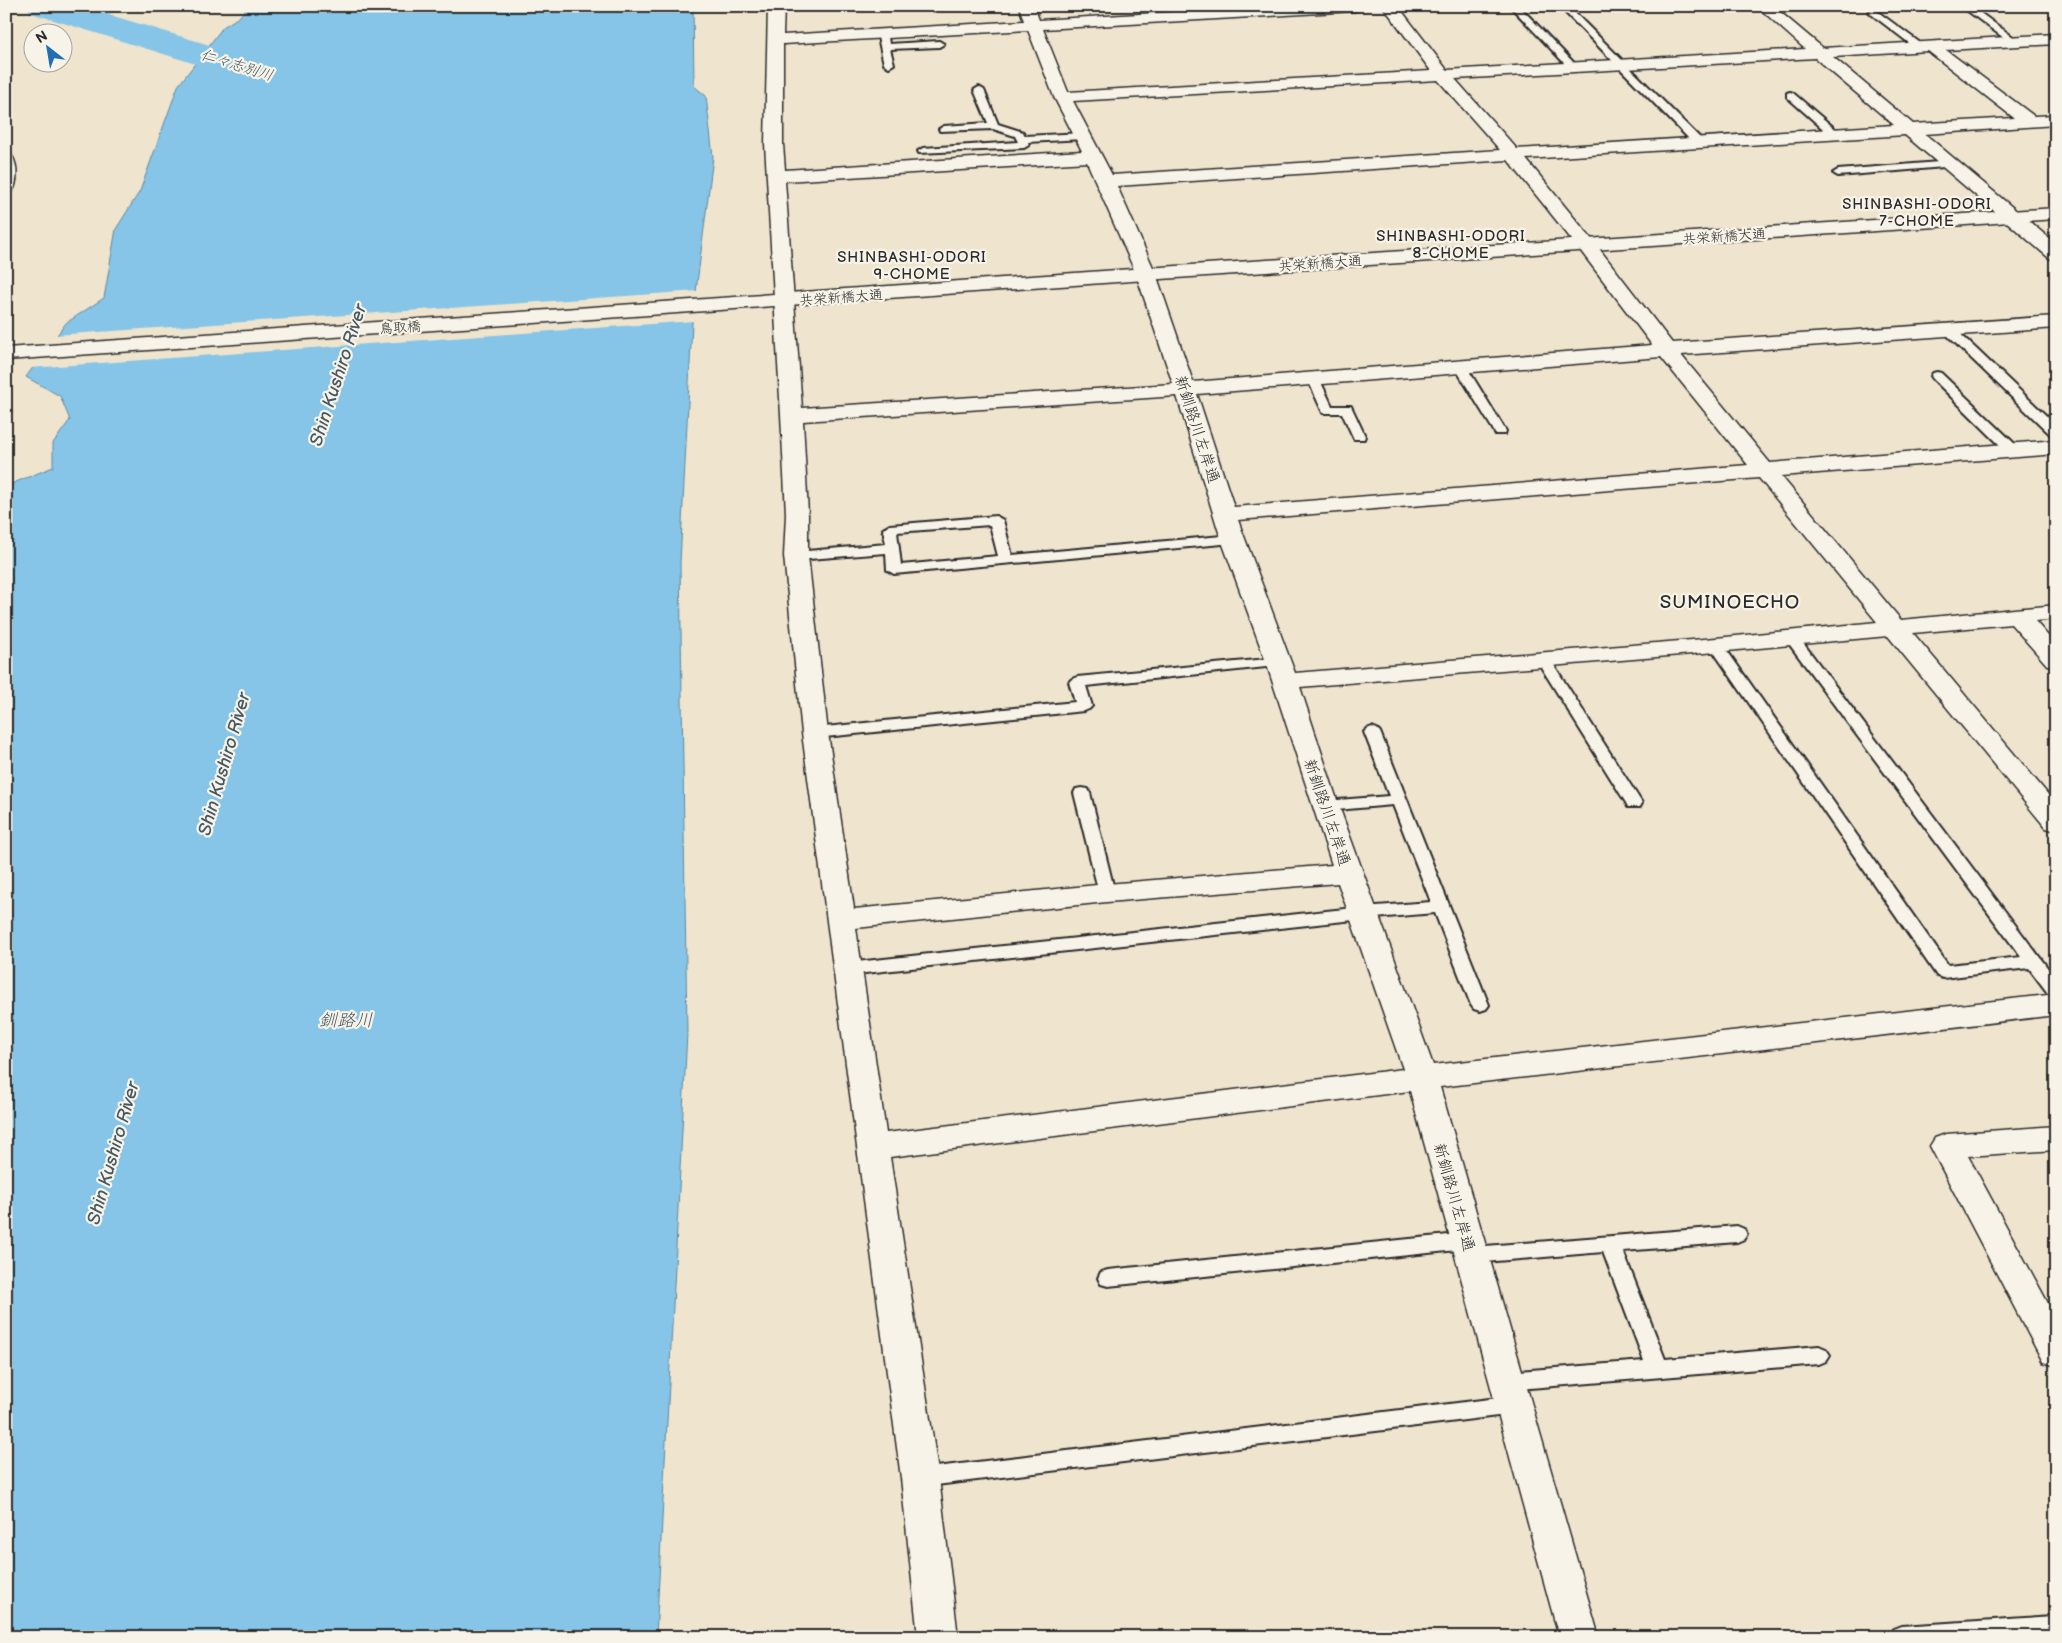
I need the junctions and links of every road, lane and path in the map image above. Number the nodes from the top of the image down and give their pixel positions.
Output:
1 (776, 6) edge
2 (1355, 6) edge
3 (1390, 6) edge
4 (1514, 6) edge
5 (1563, 6) edge
6 (1764, 6) edge
7 (1965, 6) edge
8 (1188, 11) edge
9 (1874, 12) dead end
10 (1030, 16) edge
11 (776, 40) junction
12 (883, 40) junction
13 (2015, 42) junction
14 (2051, 43) edge
15 (940, 44) dead end
16 (1926, 47) junction
17 (1822, 53) junction
18 (889, 64) dead end
19 (1620, 64) junction
20 (1573, 66) junction
21 (1442, 74) junction
22 (979, 90) dead end
23 (1790, 95) dead end
24 (1062, 97) junction
25 (2056, 120) edge
26 (2029, 121) junction
27 (994, 126) junction
28 (944, 129) dead end
29 (1909, 129) junction
30 (1835, 134) junction
31 (1021, 139) junction
32 (1699, 143) junction
33 (1088, 146) junction
34 (923, 151) dead end
35 (1513, 155) junction
36 (6, 160) edge
37 (1952, 164) junction
38 (1838, 173) dead end
39 (776, 176) junction
40 (1106, 181) junction
41 (6, 188) edge
42 (2056, 214) edge
43 (2013, 216) junction
44 (1587, 246) junction
45 (2056, 254) edge
46 (1146, 274) junction
47 (785, 301) junction
48 (734, 303) joint
49 (2056, 322) edge
50 (1949, 330) junction
51 (1666, 350) junction
52 (6, 354) edge
53 (1460, 366) junction
54 (1937, 376) dead end
55 (1313, 378) junction
56 (1185, 389) junction
57 (792, 415) junction
58 (1500, 430) dead end
59 (2056, 432) edge
60 (1359, 436) dead end
61 (2056, 447) edge
62 (2013, 450) junction
63 (1764, 470) junction
64 (1230, 526) junction
65 (893, 548) junction
66 (796, 556) junction
67 (1006, 559) junction
68 (2056, 612) edge
69 (2017, 616) junction
70 (1896, 628) junction
71 (1792, 638) junction
72 (1716, 646) junction
73 (1543, 659) junction
74 (2056, 660) edge
75 (1282, 671) junction
76 (1372, 732) dead end
77 (816, 733) junction
78 (1082, 793) dead end
79 (1399, 800) junction
80 (1634, 803) dead end
81 (1325, 806) junction
82 (2056, 822) edge
83 (1349, 874) junction
84 (1108, 893) junction
85 (1441, 907) junction
86 (1363, 913) junction
87 (841, 920) junction
88 (2033, 962) junction
89 (847, 969) junction
90 (2056, 992) edge
91 (2056, 1004) edge
92 (1480, 1005) dead end
93 (1422, 1078) junction
94 (2056, 1138) edge
95 (872, 1147) junction
96 (1737, 1234) dead end
97 (1610, 1244) junction
98 (1470, 1248) junction
99 (1108, 1278) dead end
100 (2056, 1352) edge
101 (1819, 1355) dead end
102 (1658, 1369) junction
103 (1510, 1393) junction
104 (920, 1478) junction
105 (2054, 1627) dead end
106 (938, 1637) edge
107 (1579, 1637) edge
108 (1901, 1637) edge

1 - 11 street
2 - 8 street
3 - 21 street
4 - 20 lane
5 - 19 lane
6 - 17 street
7 - 13 lane
8 - 10 street
9 - 16 lane
10 - 12 street
10 - 24 street, 新釧路川左岸通
11 - 12 street
11 - 39 street
12 - 15 lane
12 - 18 lane
13 - 14 street
13 - 16 street
16 - 17 street
16 - 26 street
17 - 19 street
17 - 29 street
19 - 20 street
19 - 32 lane
20 - 21 street
21 - 24 street
21 - 35 street
22 - 27 lane
23 - 30 lane
24 - 33 street, 新釧路川左岸通
25 - 26 street
26 - 29 street
27 - 28 lane
27 - 31 lane
29 - 30 street
29 - 37 street
30 - 32 street
31 - 33 lane
31 - 34 lane
32 - 35 street
33 - 39 street
33 - 40 street, 新釧路川左岸通
35 - 40 street
35 - 44 street
36 - 41 street
37 - 38 lane
37 - 43 street
39 - 47 street
40 - 46 street, 新釧路川左岸通
42 - 43 street, 共栄新橋大通
43 - 44 street, 共栄新橋大通
43 - 45 street
44 - 46 street, 共栄新橋大通
44 - 51 street
46 - 47 street, 共栄新橋大通
46 - 56 street, 新釧路川左岸通
47 - 48 street, 共栄新橋大通
47 - 57 street
48 - 52 street, 鳥取橋
49 - 50 street
50 - 51 street
50 - 59 lane
51 - 53 street
51 - 63 street
53 - 55 street
53 - 58 lane
54 - 62 lane
55 - 56 street
55 - 60 lane
56 - 57 street
56 - 64 street, 新釧路川左岸通
57 - 66 street
61 - 62 street
62 - 63 street
63 - 64 street
63 - 70 street
64 - 67 lane
64 - 75 street, 新釧路川左岸通
65 - 66 lane
65 - 67 lane
65 - 67 lane
66 - 77 street
68 - 69 street
69 - 70 street
69 - 74 street
70 - 71 street
70 - 82 street
71 - 72 street
71 - 88 lane
72 - 73 street
72 - 88 lane
73 - 75 street
73 - 80 lane
75 - 77 lane
75 - 81 street, 新釧路川左岸通
76 - 79 lane
77 - 87 street
78 - 84 lane
79 - 81 lane
79 - 85 lane
81 - 83 street, 新釧路川左岸通
83 - 84 street
83 - 86 street, 新釧路川左岸通
84 - 87 street
85 - 86 lane
85 - 92 lane
86 - 89 lane
86 - 93 street, 新釧路川左岸通
87 - 89 street
88 - 90 lane
89 - 95 street
91 - 93 street
93 - 95 street
93 - 98 street, 新釧路川左岸通
94 - 100 street
95 - 104 street
96 - 97 lane
97 - 98 lane
97 - 102 lane
98 - 99 lane
98 - 103 street, 新釧路川左岸通
101 - 102 lane
102 - 103 lane
103 - 104 lane
103 - 107 street, 新釧路川左岸通
104 - 106 street
105 - 108 lane

